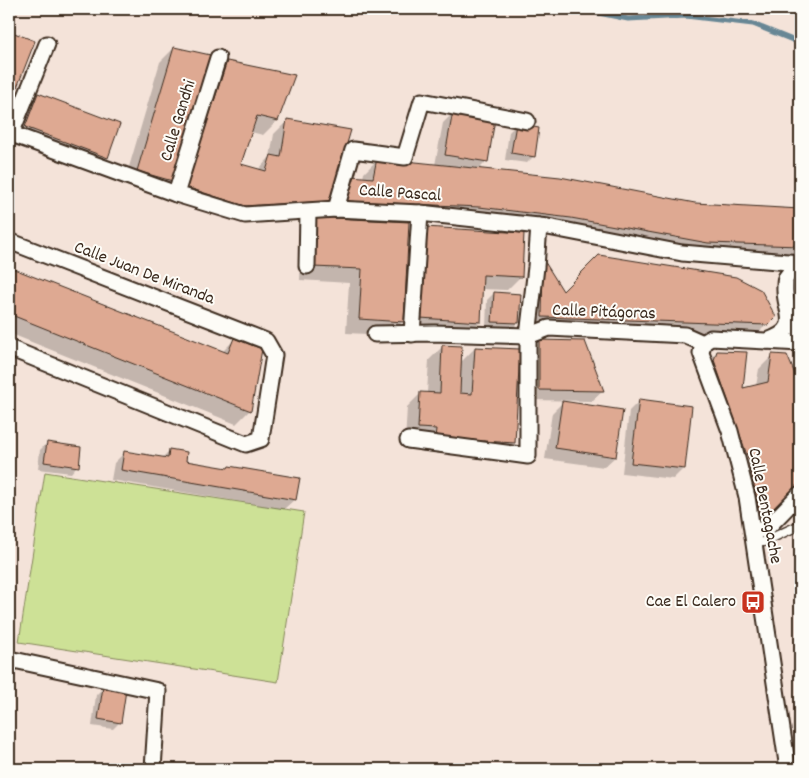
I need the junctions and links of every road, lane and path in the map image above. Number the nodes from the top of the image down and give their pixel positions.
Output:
1 (47, 44) dead end
2 (218, 58) dead end
3 (527, 121) dead end
4 (10, 134) edge
5 (176, 194) junction
6 (336, 209) junction
7 (308, 212) junction
8 (420, 213) junction
9 (538, 226) junction
10 (9, 241) edge
11 (800, 264) edge
12 (307, 266) dead end
13 (790, 314) junction
14 (375, 334) dead end
15 (412, 334) junction
16 (528, 336) junction
17 (798, 340) edge
18 (766, 341) junction
19 (703, 343) junction
20 (9, 348) edge
21 (800, 358) edge
22 (408, 440) dead end
23 (800, 494) edge
24 (800, 525) edge
25 (753, 538) junction
26 (9, 659) edge
27 (153, 769) edge
28 (788, 769) edge

1 - 4 street
2 - 5 street, Calle Gandhi
3 - 6 street
4 - 5 street, Calle Pascal
5 - 7 street, Calle Pascal
6 - 7 street, Calle Pascal
6 - 8 street, Calle Pascal
7 - 12 street
8 - 9 street, Calle Pascal
8 - 15 street
9 - 11 street, Calle Pascal
9 - 16 street
10 - 20 street, Calle Juan De Miranda
11 - 13 street
13 - 17 street
13 - 18 street
14 - 15 street, Calle Pitágoras
15 - 16 street, Calle Pitágoras
16 - 19 street, Calle Pitágoras
16 - 22 street
17 - 18 street, Calle Pitágoras
17 - 21 street
18 - 19 street, Calle Pitágoras
19 - 25 street, Calle Bentagache
23 - 25 street
24 - 25 lane
25 - 28 street, Calle Bentagache
26 - 27 street

